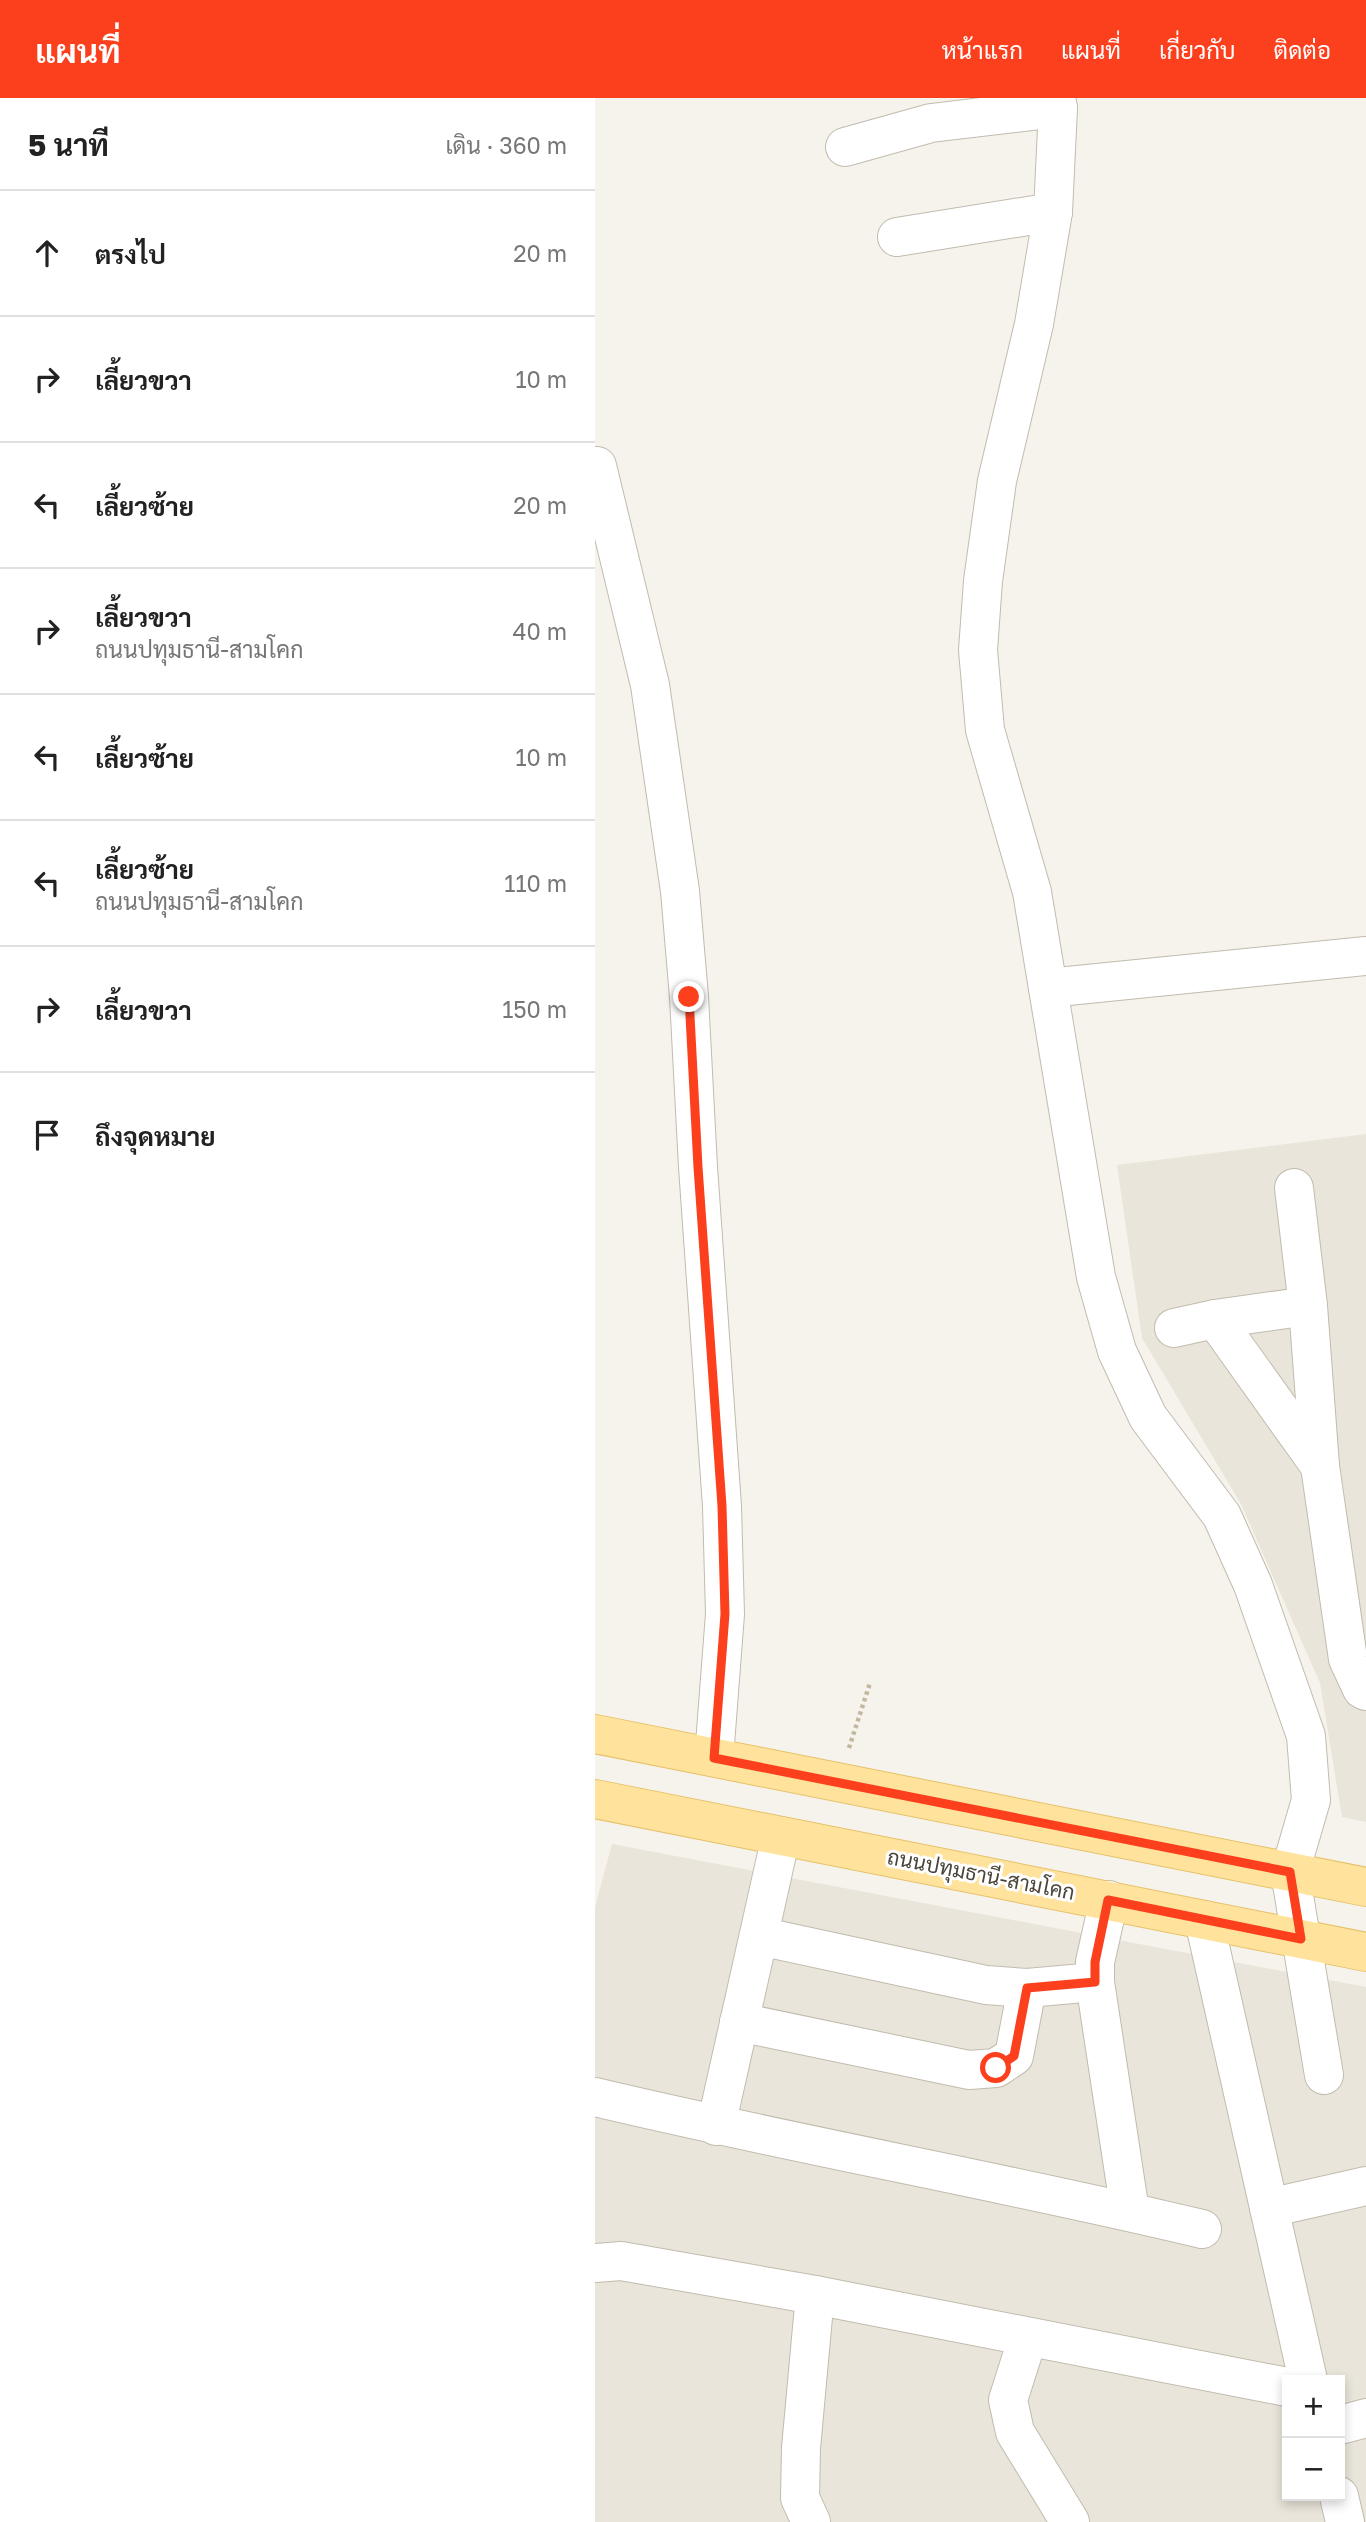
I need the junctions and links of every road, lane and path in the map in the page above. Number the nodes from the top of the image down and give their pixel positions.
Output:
1 (1057, 103) edge
2 (845, 147) dead end
3 (1053, 212) junction
4 (897, 237) dead end
5 (597, 466) edge
6 (1366, 956) edge
7 (1048, 988) junction
8 (1294, 1188) dead end
9 (1308, 1306) junction
10 (1215, 1319) junction
11 (1174, 1328) dead end
12 (1320, 1466) junction
13 (870, 1683) dead end
14 (1366, 1691) edge
15 (595, 1734) edge
16 (714, 1758) junction
17 (837, 1782) junction
18 (595, 1799) edge
19 (781, 1836) junction
20 (1290, 1872) junction
21 (1366, 1887) edge
22 (1108, 1900) junction
23 (1204, 1920) junction
24 (759, 1936) junction
25 (1301, 1939) junction
26 (1366, 1952) edge
27 (1095, 1982) junction
28 (1027, 1988) junction
29 (739, 2022) junction
30 (1324, 2075) dead end
31 (595, 2097) edge
32 (716, 2126) junction
33 (1366, 2186) edge
34 (1269, 2208) junction
35 (1130, 2212) junction
36 (1202, 2229) dead end
37 (595, 2263) edge
38 (815, 2295) junction
39 (1028, 2337) junction
40 (1307, 2375) edge
41 (1282, 2386) edge
42 (1366, 2418) edge
43 (1345, 2424) edge
44 (1340, 2501) edge
45 (811, 2522) edge
46 (1070, 2522) edge
47 (1345, 2522) edge

1 - 2 street
1 - 3 street
3 - 4 street
3 - 7 street
5 - 16 street
6 - 7 street
7 - 20 street
8 - 9 street
9 - 10 street
9 - 12 street
10 - 11 street
10 - 12 street
12 - 14 street
13 - 17 path
15 - 16 main road
16 - 17 main road
17 - 20 main road
18 - 19 main road, ถนนปทุมธานี-สามโคก
19 - 22 main road, ถนนปทุมธานี-สามโคก
19 - 24 street
20 - 21 main road
20 - 25 street
22 - 23 main road, ถนนปทุมธานี-สามโคก
22 - 27 street
23 - 25 main road, ถนนปทุมธานี-สามโคก
23 - 34 street
24 - 28 street
24 - 29 street
25 - 26 main road, ถนนปทุมธานี-สามโคก
25 - 30 street
27 - 28 street
27 - 35 street
28 - 29 street
29 - 32 street
31 - 32 street
32 - 35 street
33 - 34 street
34 - 40 street
35 - 36 street
37 - 38 street
38 - 39 street
38 - 45 street
39 - 41 street
39 - 46 street
42 - 43 street
44 - 47 street

